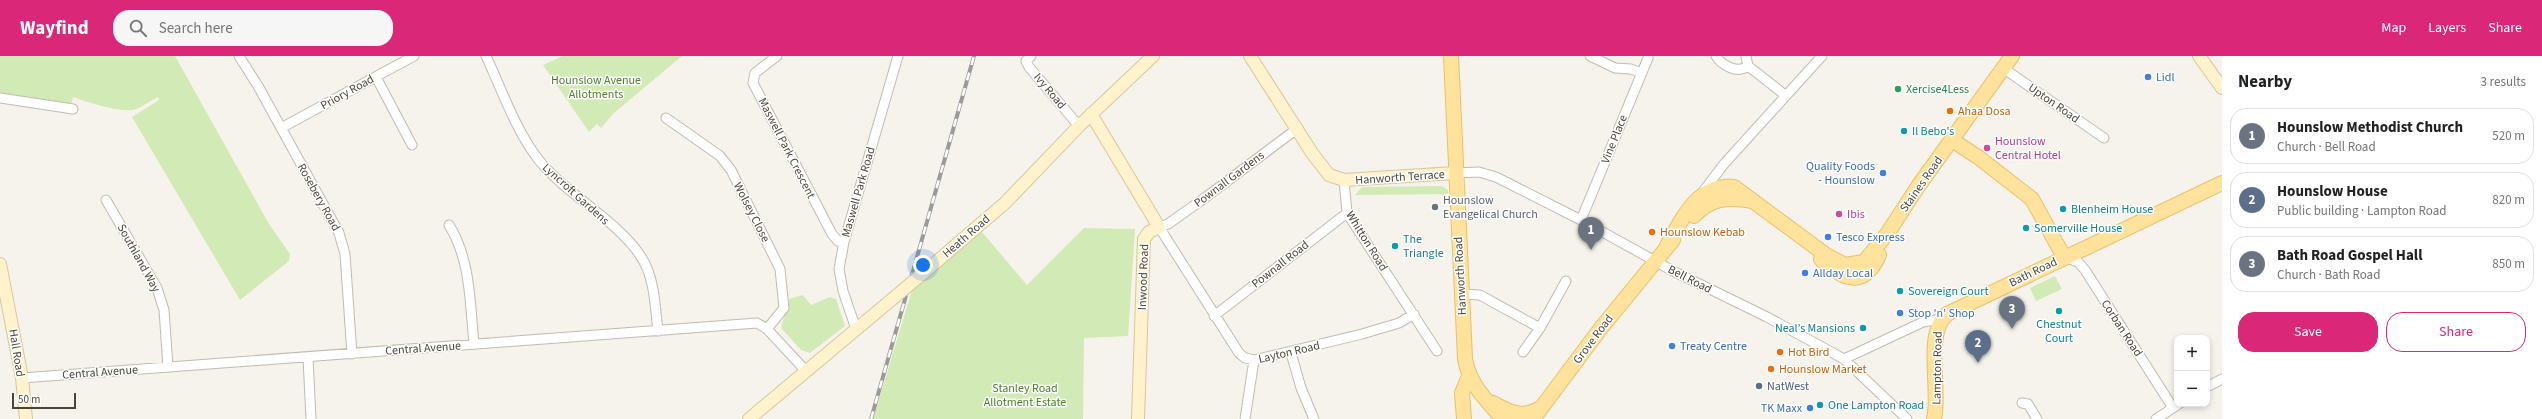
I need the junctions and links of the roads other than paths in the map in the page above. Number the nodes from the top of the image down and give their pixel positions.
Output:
1 (239, 56) edge
2 (414, 56) edge
3 (486, 56) edge
4 (777, 56) edge
5 (898, 56) edge
6 (1031, 56) edge
7 (1152, 56) edge
8 (1250, 56) edge
9 (1451, 56) edge
10 (1590, 56) edge
11 (1716, 56) edge
12 (1746, 56) edge
13 (2012, 56) edge
14 (2199, 56) edge
15 (1648, 58) dead end
16 (1821, 58) edge
17 (1748, 66) junction
18 (2003, 68) junction
19 (1641, 73) junction
20 (376, 77) junction
21 (2222, 88) edge
22 (1785, 95) junction
23 (0, 98) edge
24 (73, 109) dead end
25 (1091, 114) junction
26 (666, 118) dead end
27 (1079, 126) junction
28 (281, 128) junction
29 (1298, 128) junction
30 (2104, 138) dead end
31 (1952, 140) junction
32 (412, 145) dead end
33 (1722, 166) junction
34 (1455, 173) junction
35 (1344, 180) junction
36 (2222, 183) edge
37 (1720, 186) junction
38 (106, 200) dead end
39 (1756, 202) junction
40 (1693, 204) junction
41 (1346, 213) junction
42 (1580, 220) junction
43 (449, 226) dead end
44 (1159, 227) junction
45 (844, 242) junction
46 (1667, 246) junction
47 (2064, 257) junction
48 (1655, 261) junction
49 (0, 264) edge
50 (1566, 280) dead end
51 (4, 294) edge
52 (1460, 294) junction
53 (1414, 314) junction
54 (1214, 316) junction
55 (1941, 319) junction
56 (1540, 328) junction
57 (767, 329) junction
58 (856, 329) junction
59 (658, 331) junction
60 (474, 344) junction
61 (1437, 351) dead end
62 (1523, 352) dead end
63 (1291, 353) junction
64 (352, 354) junction
65 (308, 358) junction
66 (1844, 359) junction
67 (1254, 360) junction
68 (168, 367) junction
69 (805, 370) junction
70 (1469, 376) junction
71 (22, 378) junction
72 (2222, 378) edge
73 (2210, 386) edge
74 (1484, 397) junction
75 (2022, 403) dead end
76 (2174, 403) edge
77 (1544, 405) junction
78 (2174, 407) edge
79 (1492, 416) edge
80 (26, 419) edge
81 (311, 419) edge
82 (749, 419) edge
83 (1138, 419) edge
84 (1245, 419) edge
85 (1314, 419) edge
86 (1464, 419) edge
87 (1503, 419) edge
88 (1533, 419) edge
89 (1907, 419) edge
90 (1934, 419) edge
91 (2037, 419) edge
92 (2156, 419) edge

1 - 28 street, Rosebery Road
2 - 20 street, Priory Road
3 - 59 street, Lyncroft Gardens
4 - 45 street, Maswell Park Crescent
5 - 45 street, Maswell Park Road
6 - 27 street, Ivy Road
7 - 25 street, Heath Road
8 - 29 street
9 - 34 main road, Hanworth Road
10 - 19 street
11 - 17 street
12 - 17 street
13 - 18 main road, Staines Road
14 - 21 street
15 - 19 street, Vine Place
16 - 22 street
17 - 22 street
18 - 30 street, Upton Road
18 - 31 main road, Staines Road
19 - 42 street, Vine Place
20 - 28 street, Priory Road
20 - 32 street
22 - 33 street
23 - 24 street
25 - 27 street, Heath Road
25 - 44 street
26 - 57 street, Wolsey Close
27 - 58 street, Heath Road, bridge
28 - 64 street, Rosebery Road
29 - 35 street
29 - 44 street, Pownall Gardens
31 - 39 main road, Staines Road
31 - 47 main road
33 - 37 street
33 - 40 street
34 - 35 street, Hanworth Terrace
34 - 42 street, Bell Road
34 - 52 main road, Hanworth Road
35 - 41 street, Whitton Road
36 - 47 main road, Bath Road
37 - 39 main road, Staines Road
37 - 40 main road, Staines Road
38 - 68 street, Southland Way
39 - 46 main road, Staines Road
40 - 46 main road, Staines Road
41 - 53 street, Whitton Road
41 - 54 street, Pownall Road
42 - 48 street, Bell Road
43 - 60 street
44 - 54 street, Layton Road
44 - 83 street, Inwood Road
45 - 58 street, Maswell Park Road
46 - 48 main road, Staines Road
47 - 55 main road, Bath Road
47 - 76 street, Corban Road
48 - 66 street, Bell Road
48 - 77 main road, Grove Road
49 - 51 street, Hall Road
50 - 56 street
51 - 71 street, Hall Road
52 - 56 street
52 - 70 main road, Hanworth Road
53 - 61 street, Whitton Road
53 - 63 street, Layton Road
54 - 67 street, Layton Road
55 - 66 street, Bath Road
55 - 90 main road, Lampton Road
56 - 62 street
57 - 59 street, Central Avenue
57 - 69 street
58 - 69 street, Heath Road
59 - 60 street, Central Avenue
60 - 64 street, Central Avenue
63 - 67 street, Layton Road
63 - 85 street
64 - 65 street, Central Avenue
65 - 68 street, Central Avenue
65 - 81 street
66 - 89 street, Bell Road
67 - 84 street
68 - 71 street, Central Avenue
69 - 82 street, Heath Road
70 - 74 main road, Hanworth Road
70 - 86 main road
71 - 80 street, Hall Road
72 - 73 street
74 - 77 main road
74 - 79 main road, Hanworth Road
74 - 87 main road, Hanworth Road
75 - 91 street
77 - 88 main road, Grove Road
78 - 92 street

